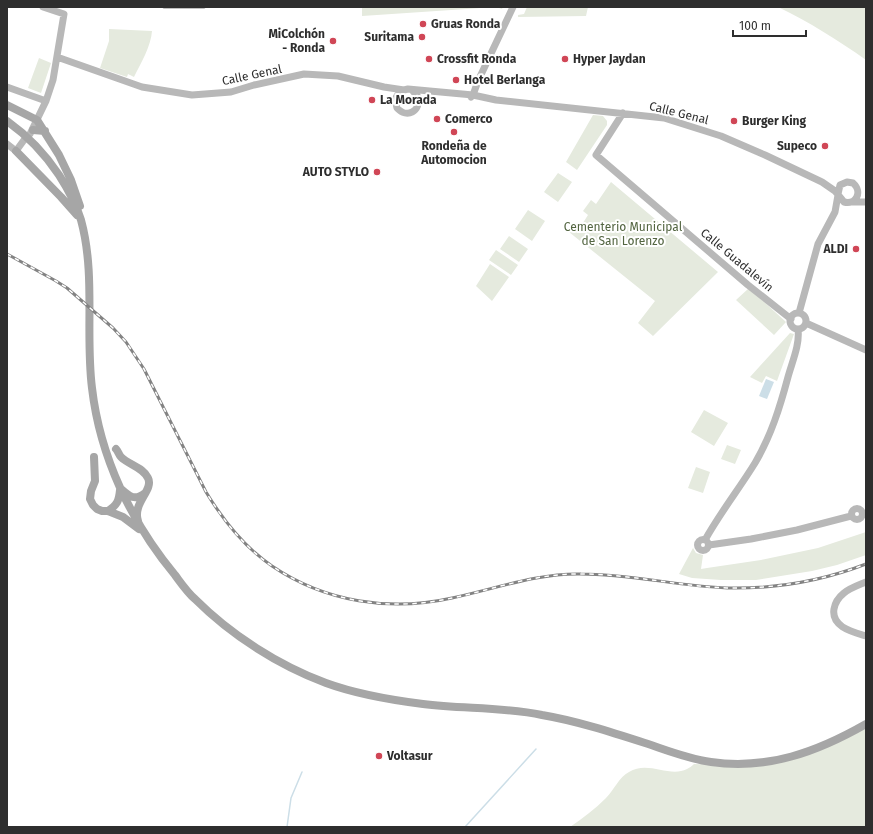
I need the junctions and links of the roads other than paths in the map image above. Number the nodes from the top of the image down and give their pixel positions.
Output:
1 (43, 7) edge
2 (513, 7) edge
3 (57, 57) junction
4 (478, 81) junction
5 (7, 87) edge
6 (384, 87) junction
7 (404, 90) junction
8 (412, 90) junction
9 (446, 95) junction
10 (463, 95) junction
11 (473, 95) junction
12 (487, 97) junction
13 (496, 100) junction
14 (46, 101) junction
15 (395, 104) junction
16 (7, 105) edge
17 (418, 105) junction
18 (623, 113) junction
19 (37, 120) junction
20 (7, 121) edge
21 (44, 131) junction
22 (28, 135) junction
23 (7, 144) edge
24 (16, 151) junction
25 (822, 182) junction
26 (844, 183) junction
27 (858, 190) junction
28 (838, 194) junction
29 (866, 201) edge
30 (851, 202) junction
31 (835, 212) junction
32 (80, 219) junction
33 (799, 313) junction
34 (791, 319) junction
35 (806, 323) junction
36 (798, 329) junction
37 (866, 351) edge
38 (116, 449) dead end
39 (94, 457) dead end
40 (120, 489) junction
41 (146, 492) junction
42 (864, 511) edge
43 (108, 512) junction
44 (141, 530) junction
45 (866, 582) edge
46 (866, 636) edge
47 (866, 724) edge

1 - 3 main road
2 - 4 main road
3 - 6 main road, Calle Genal
3 - 14 main road
4 - 10 main road
4 - 11 main road
4 - 12 main road
5 - 14 main road
6 - 7 main road, Calle Genal
6 - 15 main road
7 - 8 main road
7 - 15 main road
8 - 10 main road, Calle Genal
8 - 17 main road
9 - 11 main road, Calle Genal
9 - 13 main road, Calle Genal
9 - 17 main road, Calle Genal
10 - 11 main road, Calle Genal
11 - 12 main road, Calle Genal
12 - 13 main road, Calle Genal
13 - 18 main road, Calle Genal
14 - 19 main road
15 - 17 main road
16 - 19 main road
18 - 25 main road, Calle Genal
18 - 34 main road, Calle Guadalevín
19 - 21 main road
19 - 22 main road
20 - 22 main road
21 - 22 main road
21 - 32 main road
22 - 24 main road
22 - 32 main road
23 - 24 main road
24 - 32 main road
25 - 26 main road, Calle Genal
25 - 28 main road, Calle Genal
26 - 27 main road
26 - 28 main road
27 - 29 main road
27 - 30 main road
28 - 30 main road
28 - 31 main road
29 - 30 main road
30 - 31 main road
31 - 33 main road
32 - 40 main road
33 - 34 main road
33 - 35 main road
34 - 36 main road
35 - 36 main road
35 - 37 main road
36 - 42 main road
38 - 41 main road
39 - 43 main road
40 - 41 main road
40 - 43 main road
40 - 44 main road
41 - 44 main road
43 - 44 main road
44 - 47 main road
45 - 46 main road

